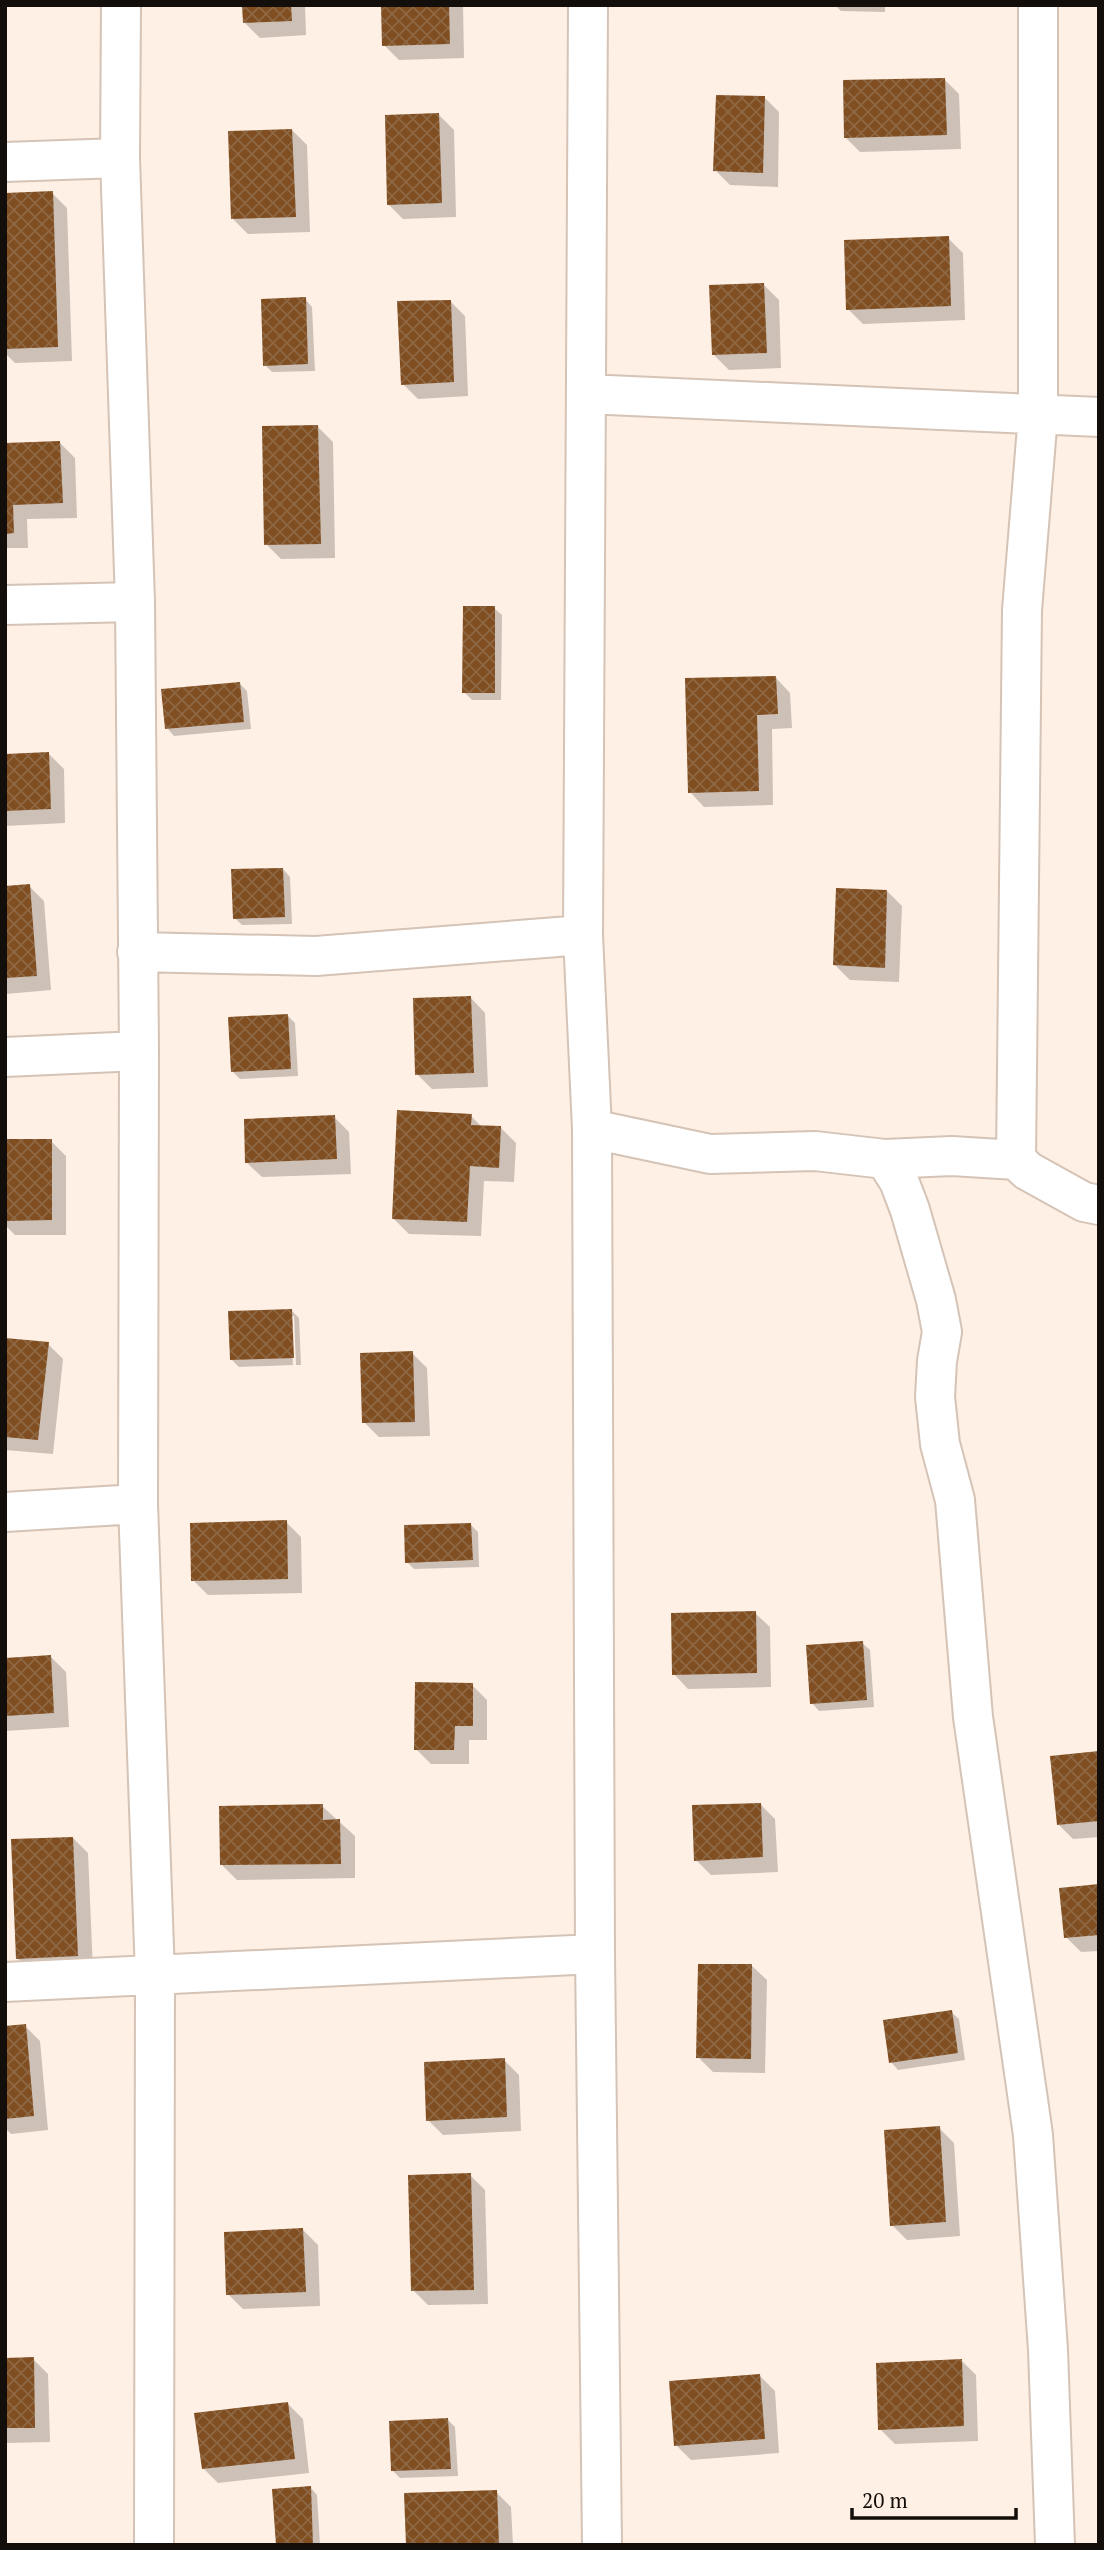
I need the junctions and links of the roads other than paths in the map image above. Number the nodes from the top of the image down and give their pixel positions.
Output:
1 (121, 5) edge
2 (588, 5) edge
3 (1038, 5) edge
4 (120, 158) junction
5 (5, 162) edge
6 (586, 394) junction
7 (1038, 415) junction
8 (1099, 417) edge
9 (135, 602) junction
10 (5, 605) edge
11 (583, 935) junction
12 (137, 952) junction
13 (139, 1051) junction
14 (5, 1058) edge
15 (592, 1129) junction
16 (885, 1159) junction
17 (1016, 1160) junction
18 (1099, 1205) edge
19 (138, 1504) junction
20 (5, 1512) edge
21 (595, 1954) junction
22 (155, 1975) junction
23 (5, 1982) edge
24 (154, 2545) edge
25 (602, 2545) edge
26 (1055, 2545) edge

1 - 4 street
2 - 6 street
3 - 7 street
4 - 5 street
4 - 9 street
6 - 7 street
6 - 11 street
7 - 8 street
7 - 17 street
9 - 10 street
9 - 12 street
11 - 12 street
11 - 15 street
12 - 13 street
13 - 14 street
13 - 19 street
15 - 16 street
15 - 21 street
16 - 17 street
16 - 26 street
17 - 18 street
19 - 20 street
19 - 22 street
21 - 22 street
21 - 25 street
22 - 23 street
22 - 24 street

